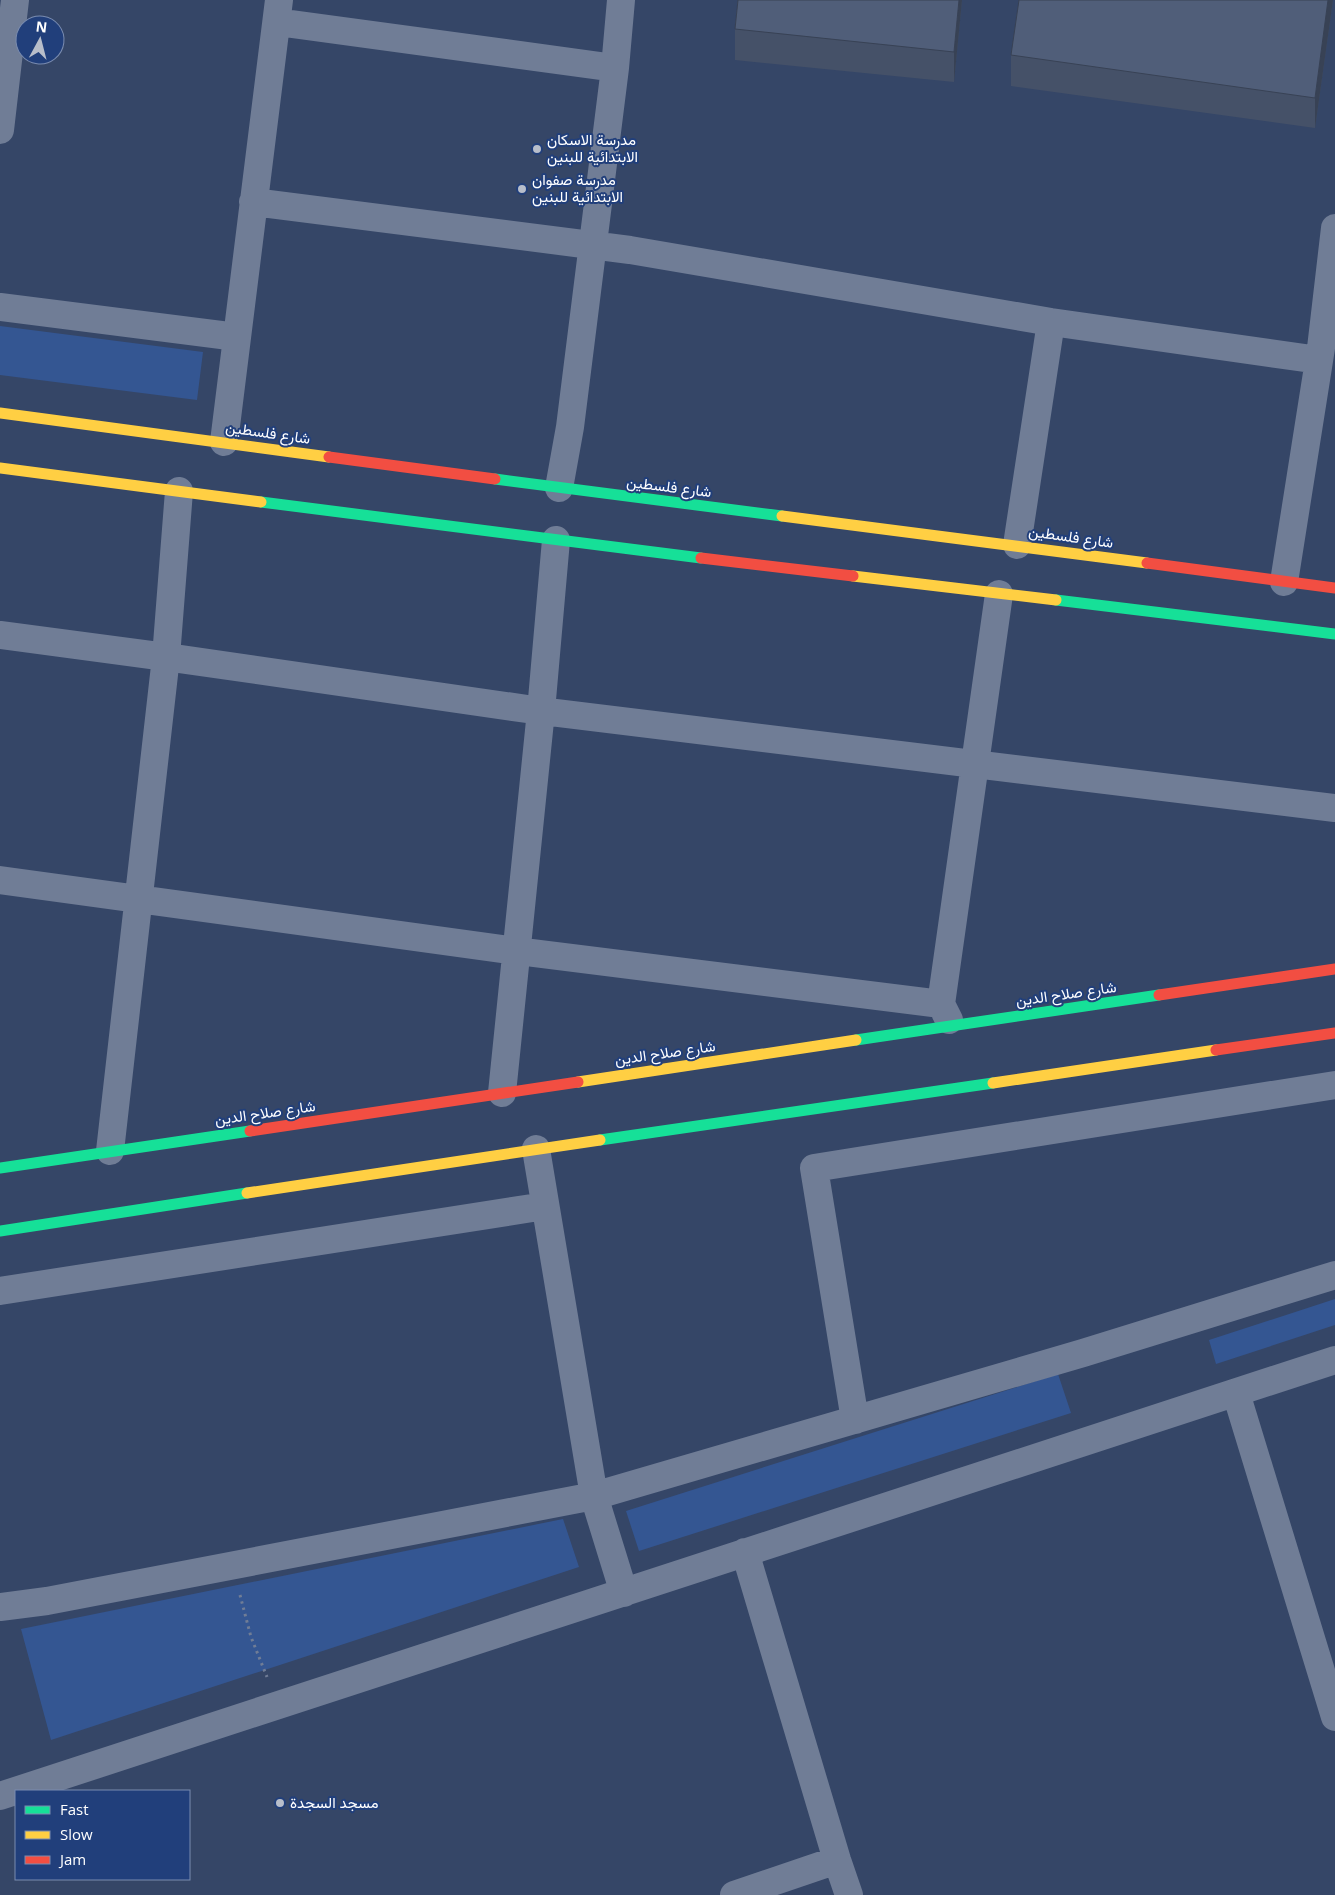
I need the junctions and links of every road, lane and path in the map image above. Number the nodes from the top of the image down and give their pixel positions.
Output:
1 (15, 0) edge
2 (621, 0) edge
3 (278, 11) edge
4 (615, 68) junction
5 (0, 130) edge
6 (253, 202) junction
7 (1335, 228) edge
8 (592, 244) junction
9 (0, 307) edge
10 (1051, 322) junction
11 (236, 337) junction
12 (1325, 353) edge
13 (0, 413) edge
14 (224, 442) junction
15 (0, 468) edge
16 (559, 488) junction
17 (179, 491) junction
18 (556, 540) junction
19 (1017, 545) junction
20 (1284, 582) junction
21 (1335, 588) edge
22 (999, 594) junction
23 (1335, 634) edge
24 (0, 635) edge
25 (166, 657) junction
26 (541, 711) junction
27 (974, 765) junction
28 (1335, 808) edge
29 (0, 880) edge
30 (138, 900) junction
31 (517, 951) junction
32 (1335, 969) edge
33 (947, 1015) junction
34 (1335, 1033) edge
35 (1335, 1085) edge
36 (502, 1093) junction
37 (536, 1149) junction
38 (110, 1151) junction
39 (0, 1168) edge
40 (546, 1206) junction
41 (0, 1231) edge
42 (1335, 1275) edge
43 (0, 1291) edge
44 (1335, 1360) edge
45 (1236, 1393) junction
46 (855, 1420) junction
47 (594, 1496) junction
48 (746, 1552) junction
49 (232, 1566) junction
50 (624, 1592) junction
51 (0, 1607) edge
52 (279, 1704) junction
53 (1335, 1717) edge
54 (18, 1790) edge
55 (15, 1791) edge
56 (0, 1796) edge
57 (837, 1860) junction
58 (734, 1895) edge
59 (849, 1895) edge

1 - 5 street
2 - 4 street
3 - 4 street
3 - 6 street
4 - 8 street
6 - 8 street
6 - 11 street
7 - 12 street
8 - 10 street
8 - 16 street
9 - 11 street
10 - 12 street
10 - 19 street
11 - 14 street
12 - 20 street
13 - 14 main road, شارع فلسطين
14 - 16 main road, شارع فلسطين
15 - 17 main road
16 - 19 main road, شارع فلسطين
17 - 18 main road
17 - 25 street
18 - 22 main road
18 - 26 street
19 - 20 main road, شارع فلسطين
20 - 21 main road, شارع فلسطين
22 - 23 main road
22 - 27 street
24 - 25 street
25 - 26 street
25 - 30 street
26 - 27 street
26 - 31 street
27 - 28 street
27 - 33 street
29 - 30 street
30 - 31 street
30 - 38 street
31 - 33 street
31 - 36 street
32 - 33 main road, شارع صلاح الدين
33 - 36 main road, شارع صلاح الدين
34 - 37 main road
35 - 46 street
36 - 38 main road, شارع صلاح الدين
37 - 40 street
37 - 41 main road
38 - 39 main road, شارع صلاح الدين
40 - 43 street
40 - 47 street
42 - 46 street
44 - 45 street
45 - 48 street
45 - 53 street
46 - 47 street
47 - 49 street
47 - 50 street
48 - 50 street
48 - 57 street
49 - 51 street
49 - 52 path
50 - 52 street
52 - 54 street
55 - 56 street
57 - 58 street
57 - 59 street

